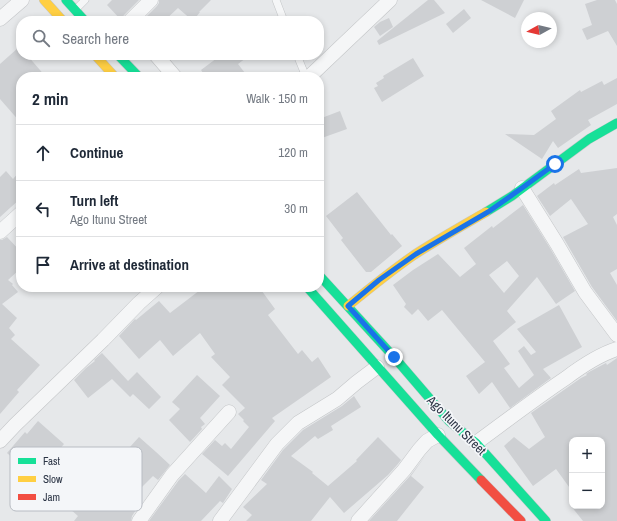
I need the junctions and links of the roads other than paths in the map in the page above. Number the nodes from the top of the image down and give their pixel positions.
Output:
1 (22, 0) edge
2 (44, 0) edge
3 (66, 0) edge
4 (85, 0) edge
5 (151, 0) edge
6 (276, 0) edge
7 (390, 0) edge
8 (75, 10) junction
9 (59, 16) edge
10 (80, 16) edge
11 (135, 16) edge
12 (282, 16) edge
13 (0, 19) edge
14 (100, 60) edge
15 (128, 60) edge
16 (160, 60) edge
17 (300, 60) edge
18 (110, 72) edge
19 (136, 72) edge
20 (171, 72) edge
21 (305, 72) edge
22 (312, 72) edge
23 (617, 123) edge
24 (522, 188) junction
25 (16, 218) edge
26 (0, 232) edge
27 (324, 280) edge
28 (151, 292) edge
29 (311, 292) edge
30 (348, 306) junction
31 (617, 335) edge
32 (617, 349) edge
33 (376, 366) junction
34 (229, 412) dead end
35 (438, 435) junction
36 (0, 441) edge
37 (476, 443) junction
38 (139, 521) edge
39 (220, 521) edge
40 (358, 521) edge
41 (521, 521) edge
42 (546, 521) edge

1 - 13 street
2 - 9 main road
3 - 8 main road
4 - 8 lane
5 - 11 street
6 - 12 lane
7 - 22 street
8 - 10 main road
14 - 18 main road
15 - 19 main road
16 - 20 street
17 - 21 lane
23 - 24 main road
24 - 30 main road
24 - 31 street
25 - 26 street
27 - 30 main road, Ago Itunu Street
28 - 36 street
29 - 33 main road, Ago Itunu Street
30 - 37 main road, Ago Itunu Street
32 - 37 street
33 - 35 main road, Ago Itunu Street
33 - 39 street
34 - 38 street
35 - 40 street
35 - 41 main road, Ago Itunu Street
37 - 42 main road, Ago Itunu Street

